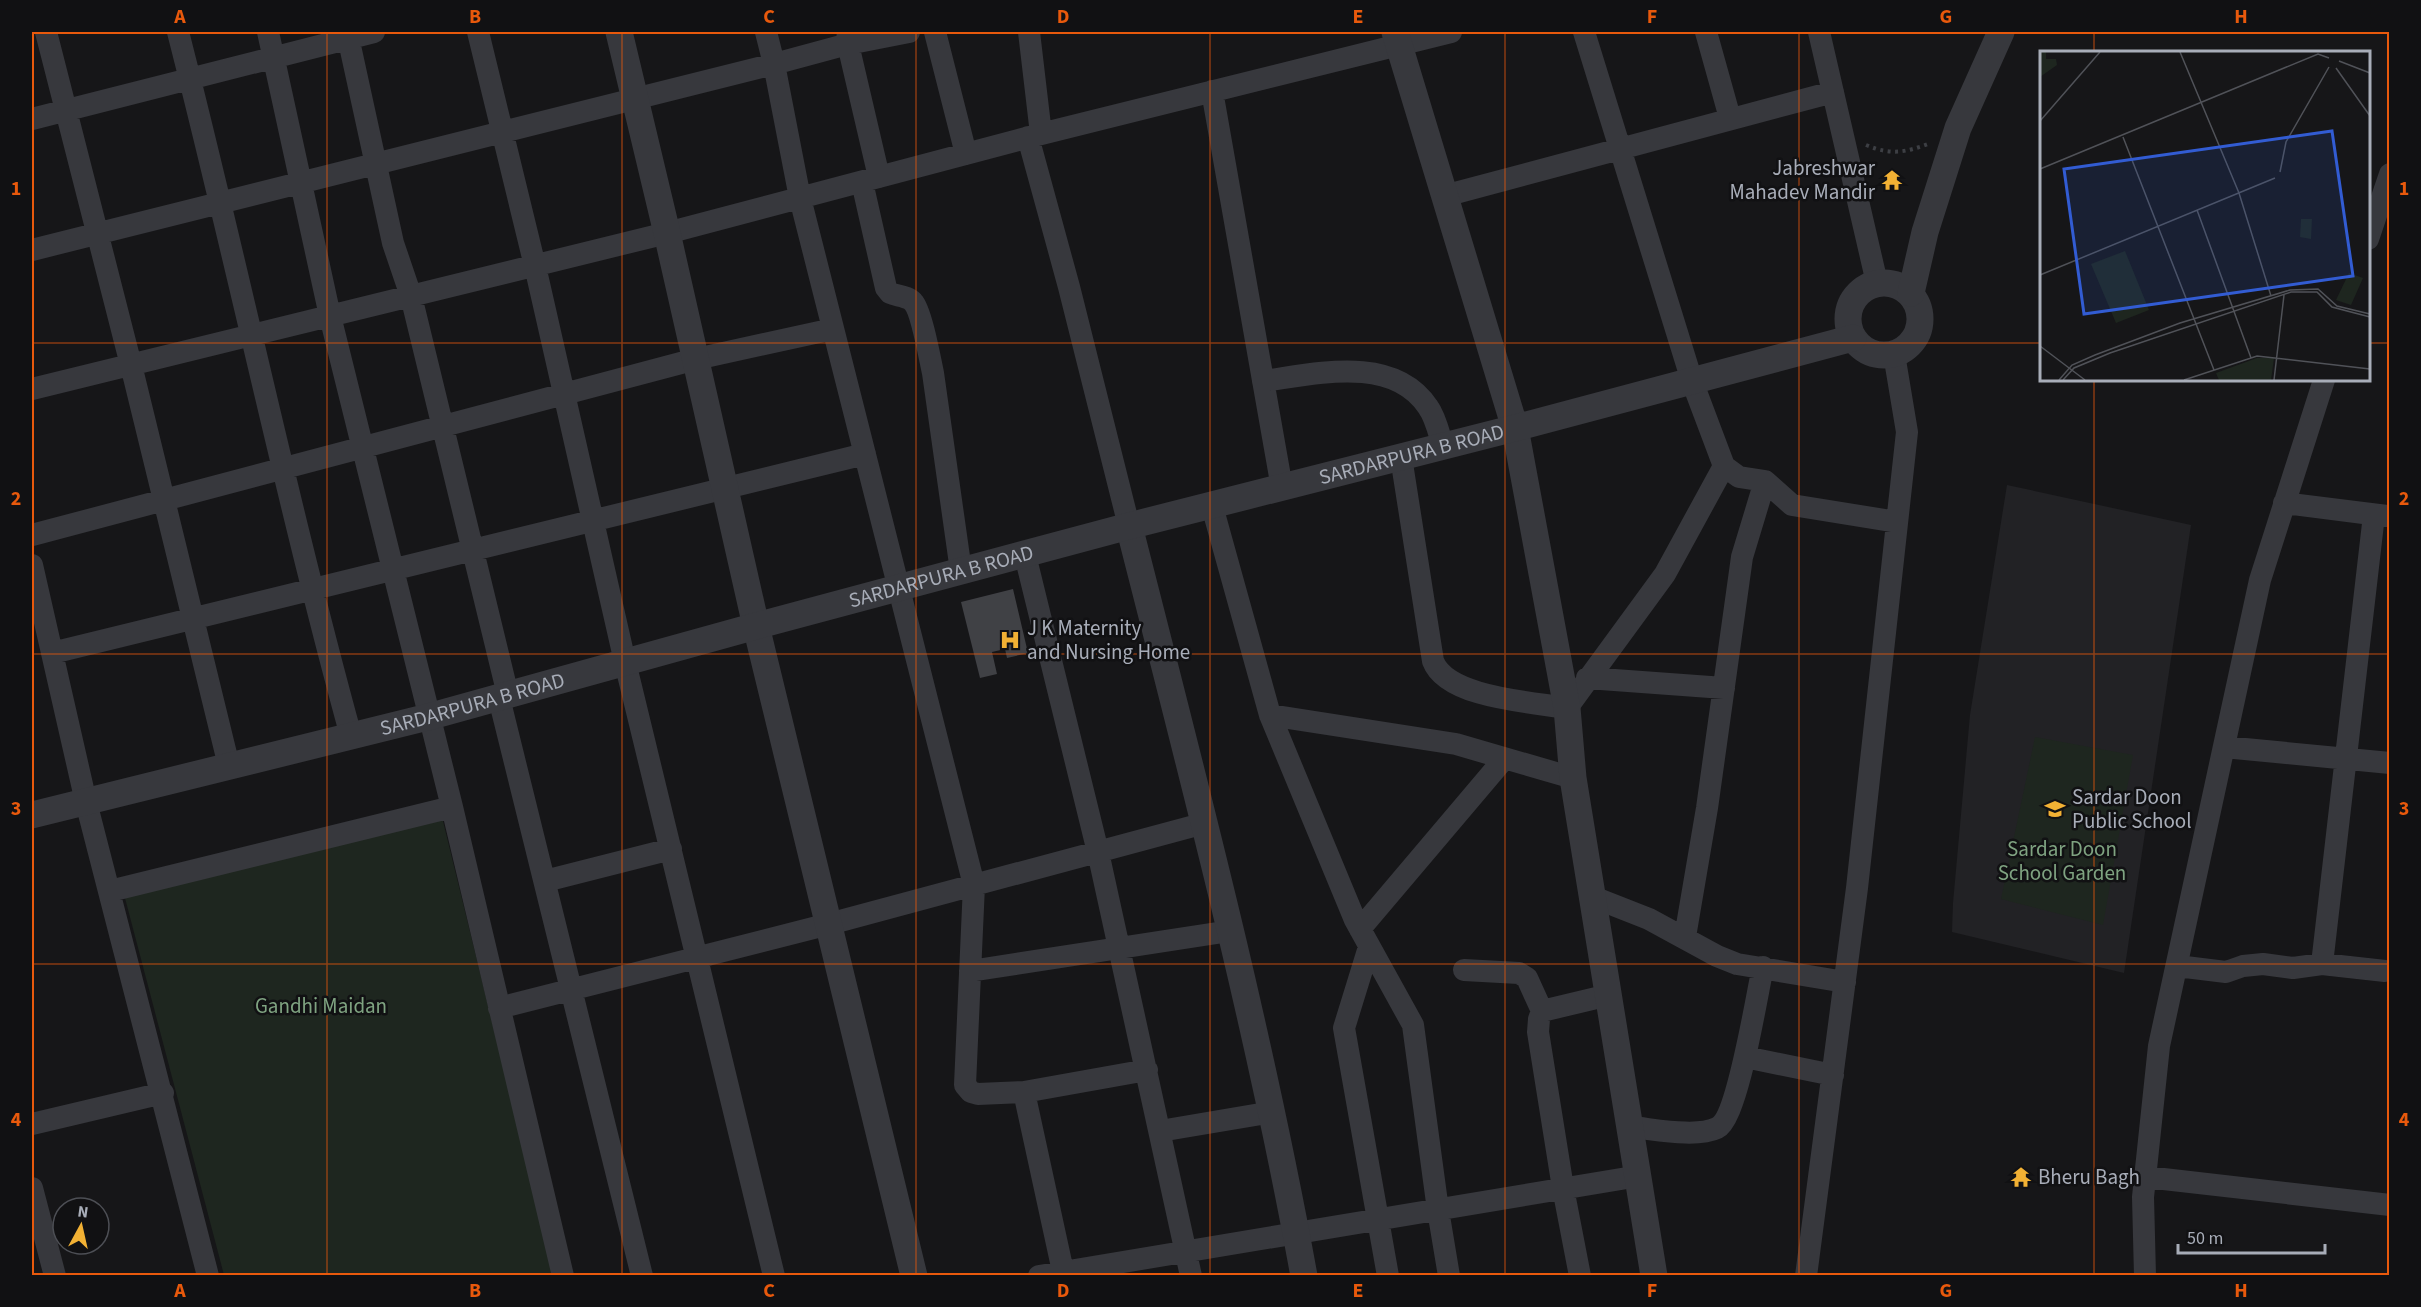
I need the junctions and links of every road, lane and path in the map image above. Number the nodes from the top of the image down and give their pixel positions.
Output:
1 (46, 32) edge
2 (178, 32) edge
3 (268, 32) edge
4 (374, 32) edge
5 (478, 32) edge
6 (619, 32) edge
7 (766, 32) edge
8 (909, 32) edge
9 (935, 32) edge
10 (1029, 32) edge
11 (1451, 32) edge
12 (1584, 32) edge
13 (1706, 32) edge
14 (1819, 32) edge
15 (2001, 32) edge
16 (348, 35) edge
17 (848, 38) edge
18 (1396, 38) edge
19 (273, 57) junction
20 (774, 64) junction
21 (190, 80) junction
22 (1212, 92) junction
23 (1833, 92) junction
24 (635, 100) junction
25 (67, 110) junction
26 (1730, 118) junction
27 (32, 119) edge
28 (1840, 124) junction
29 (503, 133) junction
30 (1035, 136) junction
31 (1934, 142) dead end
32 (1620, 147) junction
33 (966, 154) junction
34 (377, 164) junction
35 (2390, 174) edge
36 (870, 179) junction
37 (301, 183) junction
38 (1444, 196) junction
39 (800, 198) junction
40 (221, 204) junction
41 (667, 233) junction
42 (2370, 233) edge
43 (98, 235) junction
44 (32, 250) edge
45 (535, 266) junction
46 (1877, 283) junction
47 (1911, 293) junction
48 (411, 296) junction
49 (330, 316) junction
50 (833, 329) junction
51 (253, 335) junction
52 (1853, 338) junction
53 (1894, 354) junction
54 (696, 359) junction
55 (131, 365) junction
56 (1263, 381) junction
57 (1692, 381) junction
58 (2324, 381) edge
59 (32, 389) edge
60 (564, 394) junction
61 (441, 427) junction
62 (1515, 428) junction
63 (1443, 446) junction
64 (362, 448) junction
65 (864, 454) junction
66 (1401, 457) junction
67 (1724, 466) junction
68 (283, 469) junction
69 (1765, 481) junction
70 (725, 488) junction
71 (1282, 488) junction
72 (164, 500) junction
73 (2284, 503) junction
74 (1212, 506) junction
75 (2382, 516) edge
76 (593, 520) junction
77 (1897, 522) junction
78 (1129, 525) junction
79 (32, 535) edge
80 (471, 551) junction
81 (1025, 555) junction
82 (32, 565) edge
83 (392, 571) junction
84 (961, 571) junction
85 (898, 588) junction
86 (311, 591) junction
87 (192, 619) junction
88 (756, 626) junction
89 (52, 653) junction
90 (625, 662) junction
91 (1587, 678) junction
92 (1724, 688) junction
93 (504, 696) junction
94 (1567, 708) junction
95 (1270, 715) junction
96 (428, 717) junction
97 (351, 736) junction
98 (2224, 747) junction
99 (1504, 759) junction
100 (2345, 759) junction
101 (2390, 763) edge
102 (229, 766) junction
103 (1573, 778) junction
104 (86, 802) junction
105 (452, 807) junction
106 (32, 815) edge
107 (1205, 823) junction
108 (670, 849) junction
109 (1098, 852) junction
110 (545, 881) junction
111 (974, 885) junction
112 (110, 891) junction
113 (1593, 897) junction
114 (828, 924) junction
115 (1230, 931) junction
116 (1364, 938) junction
117 (1685, 938) junction
118 (1120, 950) junction
119 (696, 956) junction
120 (2322, 964) junction
121 (2176, 966) junction
122 (1763, 967) junction
123 (1464, 970) dead end
124 (970, 971) junction
125 (2385, 971) dead end
126 (1845, 982) junction
127 (572, 990) junction
128 (1609, 995) junction
129 (499, 1008) junction
130 (1542, 1011) junction
131 (1744, 1057) junction
132 (1147, 1070) junction
133 (1833, 1075) junction
134 (1024, 1092) junction
135 (163, 1093) junction
136 (1272, 1112) junction
137 (32, 1124) edge
138 (1631, 1127) junction
139 (1160, 1131) junction
140 (1639, 1176) junction
141 (2146, 1177) junction
142 (32, 1188) edge
143 (1563, 1188) junction
144 (2390, 1205) edge
145 (1438, 1210) junction
146 (1378, 1220) junction
147 (1296, 1234) junction
148 (1187, 1252) junction
149 (1063, 1274) edge
150 (55, 1275) edge
151 (208, 1275) edge
152 (563, 1275) edge
153 (642, 1275) edge
154 (774, 1275) edge
155 (914, 1275) edge
156 (1039, 1275) edge
157 (1191, 1275) edge
158 (1304, 1275) edge
159 (1388, 1275) edge
160 (1449, 1275) edge
161 (1580, 1275) edge
162 (1654, 1275) edge
163 (1806, 1275) edge
164 (2145, 1275) edge

1 - 25 street
2 - 21 street
3 - 19 street
4 - 16 street
5 - 29 street
6 - 24 street
7 - 20 street
8 - 17 street
9 - 33 street
10 - 30 street
11 - 18 street
12 - 32 street
13 - 26 street
14 - 23 street
15 - 47 street
16 - 19 street
16 - 34 street
17 - 20 street
17 - 36 street
18 - 22 street
18 - 38 street
19 - 21 street
19 - 37 street
20 - 24 street
20 - 39 street
21 - 25 street
21 - 40 street
22 - 30 street
22 - 56 street
23 - 26 street
23 - 28 street
24 - 29 street
24 - 41 street
25 - 27 street
25 - 43 street
26 - 32 street
28 - 31 path
28 - 46 street
29 - 34 street
29 - 45 street
30 - 33 street
30 - 78 street
32 - 38 street
32 - 57 street
33 - 36 street
34 - 37 street
34 - 48 street
35 - 42 street
36 - 39 street
36 - 84 street
37 - 40 street
37 - 49 street
38 - 62 street
39 - 41 street
39 - 50 street
40 - 43 street
40 - 51 street
41 - 45 street
41 - 54 street
43 - 44 street
43 - 55 street
45 - 48 street
45 - 60 street
46 - 47 street
46 - 52 street
47 - 53 street
48 - 49 street
48 - 61 street
49 - 51 street
49 - 64 street
50 - 54 street
50 - 65 street
51 - 55 street
51 - 68 street
52 - 53 street
52 - 57 street, SARDARPURA B ROAD
53 - 77 street
54 - 60 street
54 - 70 street
55 - 59 street
55 - 72 street
56 - 63 street
56 - 71 street
57 - 62 street, SARDARPURA B ROAD
57 - 67 street
58 - 73 street
60 - 61 street
60 - 76 street
61 - 64 street
61 - 80 street
62 - 63 street, SARDARPURA B ROAD
62 - 94 street
63 - 66 street, SARDARPURA B ROAD
64 - 68 street
64 - 83 street
65 - 70 street
65 - 85 street
66 - 71 street, SARDARPURA B ROAD
66 - 94 street
67 - 69 street
67 - 91 street
68 - 72 street
68 - 86 street
69 - 77 street
69 - 92 street
70 - 76 street
70 - 88 street
71 - 74 street, SARDARPURA B ROAD
72 - 79 street
72 - 87 street
73 - 75 street
73 - 98 street
74 - 78 street, SARDARPURA B ROAD
74 - 95 street
75 - 100 street
76 - 80 street
76 - 90 street
77 - 126 street
78 - 81 street, SARDARPURA B ROAD
78 - 107 street
80 - 83 street
80 - 93 street
81 - 84 street, SARDARPURA B ROAD
81 - 109 street
82 - 89 street
83 - 86 street
83 - 96 street
84 - 85 street, SARDARPURA B ROAD
85 - 88 street, SARDARPURA B ROAD
85 - 111 street
86 - 87 street
86 - 97 street
87 - 89 street
87 - 102 street
88 - 90 street, SARDARPURA B ROAD
88 - 114 street
89 - 104 street
90 - 93 street, SARDARPURA B ROAD
90 - 108 street
91 - 92 street
91 - 94 street
92 - 117 street
93 - 96 street, SARDARPURA B ROAD
93 - 110 street
94 - 103 street
95 - 99 street
95 - 116 street
96 - 97 street, SARDARPURA B ROAD
96 - 105 street
97 - 102 street, SARDARPURA B ROAD
98 - 100 street
98 - 121 street
99 - 103 street
99 - 116 street
100 - 101 street
100 - 120 street
102 - 104 street, SARDARPURA B ROAD
103 - 113 street
104 - 106 street, SARDARPURA B ROAD
104 - 112 street
105 - 112 street
105 - 129 street
107 - 109 street
107 - 115 street
108 - 110 street
108 - 119 street
109 - 111 street
109 - 118 street
110 - 127 street
111 - 114 street
111 - 124 street
112 - 135 street
113 - 117 street
113 - 128 street
114 - 119 street
114 - 155 street
115 - 118 street
115 - 136 street
116 - 145 street
116 - 146 street
117 - 122 street
118 - 124 street
118 - 132 street
119 - 127 street
119 - 154 street
120 - 121 street
120 - 125 street
121 - 141 street
122 - 126 street
122 - 131 street
123 - 130 street
124 - 134 street
126 - 133 street
127 - 129 street
127 - 153 street
128 - 130 street
128 - 138 street
129 - 152 street
130 - 143 street
131 - 133 street
131 - 138 street
132 - 134 street
132 - 139 street
133 - 163 street
134 - 149 street
135 - 137 street
135 - 151 street
136 - 139 street
136 - 147 street
138 - 140 street
139 - 148 street
140 - 143 street
140 - 162 street
141 - 144 street
141 - 164 street
142 - 150 street
143 - 145 street
143 - 161 street
145 - 146 street
145 - 160 street
146 - 147 street
146 - 159 street
147 - 148 street
147 - 158 street
148 - 149 street
148 - 157 street
149 - 156 street

